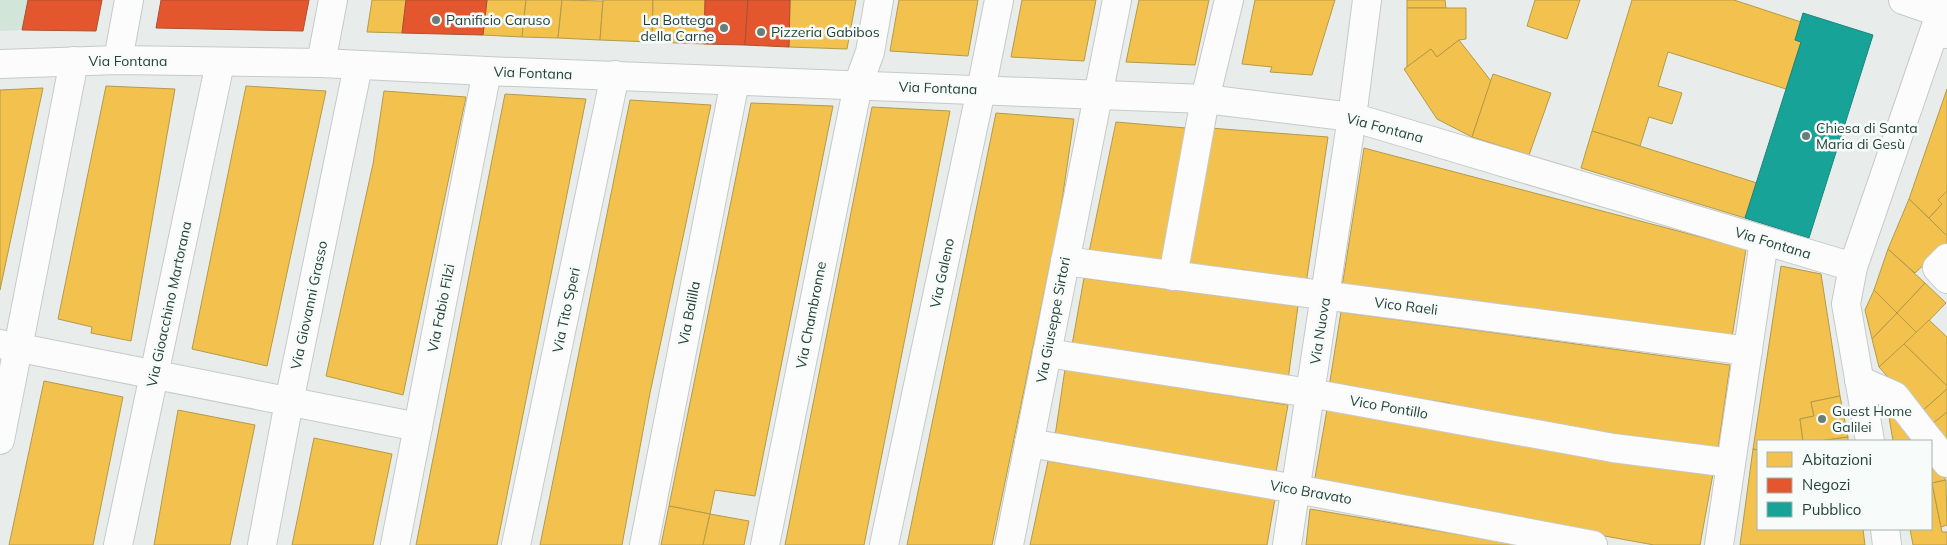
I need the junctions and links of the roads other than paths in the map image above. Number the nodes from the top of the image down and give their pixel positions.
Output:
1 (129, 0) edge
2 (333, 0) edge
3 (879, 0) edge
4 (998, 0) edge
5 (1117, 0) edge
6 (1229, 0) edge
7 (1367, 0) edge
8 (1903, 0) edge
9 (1942, 17) edge
10 (118, 60) junction
11 (74, 61) junction
12 (220, 62) junction
13 (321, 63) junction
14 (0, 64) edge
15 (358, 66) junction
16 (487, 71) junction
17 (615, 75) junction
18 (735, 81) junction
19 (858, 85) junction
20 (981, 90) junction
21 (1098, 95) junction
22 (1205, 99) junction
23 (1352, 117) junction
24 (1764, 241) junction
25 (1947, 258) edge
26 (1065, 261) junction
27 (1853, 267) junction
28 (1173, 276) junction
29 (1947, 279) edge
30 (1326, 295) junction
31 (9, 346) edge
32 (1748, 351) junction
33 (1047, 353) junction
34 (154, 375) junction
35 (1859, 380) junction
36 (1310, 393) junction
37 (289, 402) junction
38 (418, 427) junction
39 (0, 440) edge
40 (1870, 440) edge
41 (1929, 440) edge
42 (1029, 443) junction
43 (1932, 443) edge
44 (1947, 463) edge
45 (1731, 464) junction
46 (1296, 489) junction
47 (1884, 530) edge
48 (118, 545) edge
49 (262, 545) edge
50 (395, 545) edge
51 (516, 545) edge
52 (644, 545) edge
53 (765, 545) edge
54 (884, 545) edge
55 (1008, 545) edge
56 (1287, 545) edge
57 (1593, 545) edge
58 (1719, 545) edge
59 (1887, 545) edge

1 - 10 street
2 - 13 street
3 - 19 street, Via Chambronne
4 - 20 street, Via Galeno
5 - 21 street, Via Giuseppe Sirtori
6 - 22 street
7 - 23 street, Via Nuova
8 - 9 street
9 - 27 street
10 - 11 street, Via Fontana
10 - 12 street, Via Fontana
11 - 14 street, Via Fontana
11 - 31 street
12 - 13 street, Via Fontana
12 - 34 street, Via Gioacchino Martorana
13 - 15 street, Via Fontana
15 - 16 street, Via Fontana
15 - 37 street, Via Giovanni Grasso
16 - 17 street, Via Fontana
16 - 38 street, Via Fabio Filzi
17 - 18 street, Via Fontana
17 - 51 street, Via Tito Speri
18 - 19 street, Via Fontana
18 - 52 street, Via Balilla
19 - 20 street, Via Fontana
19 - 53 street, Via Chambronne
20 - 21 street, Via Fontana
20 - 54 street, Via Galeno
21 - 22 street, Via Fontana
21 - 26 street, Via Giuseppe Sirtori
22 - 23 street, Via Fontana
22 - 28 street
23 - 24 street, Via Fontana
23 - 30 street, Via Nuova
24 - 27 street, Via Fontana
24 - 32 street
25 - 29 street
26 - 28 street, Vico Raeli
26 - 33 street, Via Giuseppe Sirtori
27 - 35 street
28 - 30 street, Vico Raeli
30 - 32 street, Vico Raeli
30 - 36 street, Via Nuova
31 - 34 street
31 - 39 street
32 - 45 street
33 - 36 street, Vico Pontillo
33 - 42 street, Via Giuseppe Sirtori
34 - 37 street
34 - 48 street, Via Gioacchino Martorana
35 - 40 street
35 - 41 street
36 - 45 street, Vico Pontillo
36 - 46 street, Via Nuova
37 - 38 street
37 - 49 street, Via Giovanni Grasso
38 - 50 street, Via Fabio Filzi
42 - 46 street, Vico Bravato
42 - 55 street, Via Giuseppe Sirtori
43 - 44 street
45 - 58 street
46 - 56 street, Via Nuova
46 - 57 street, Vico Bravato
47 - 59 street

